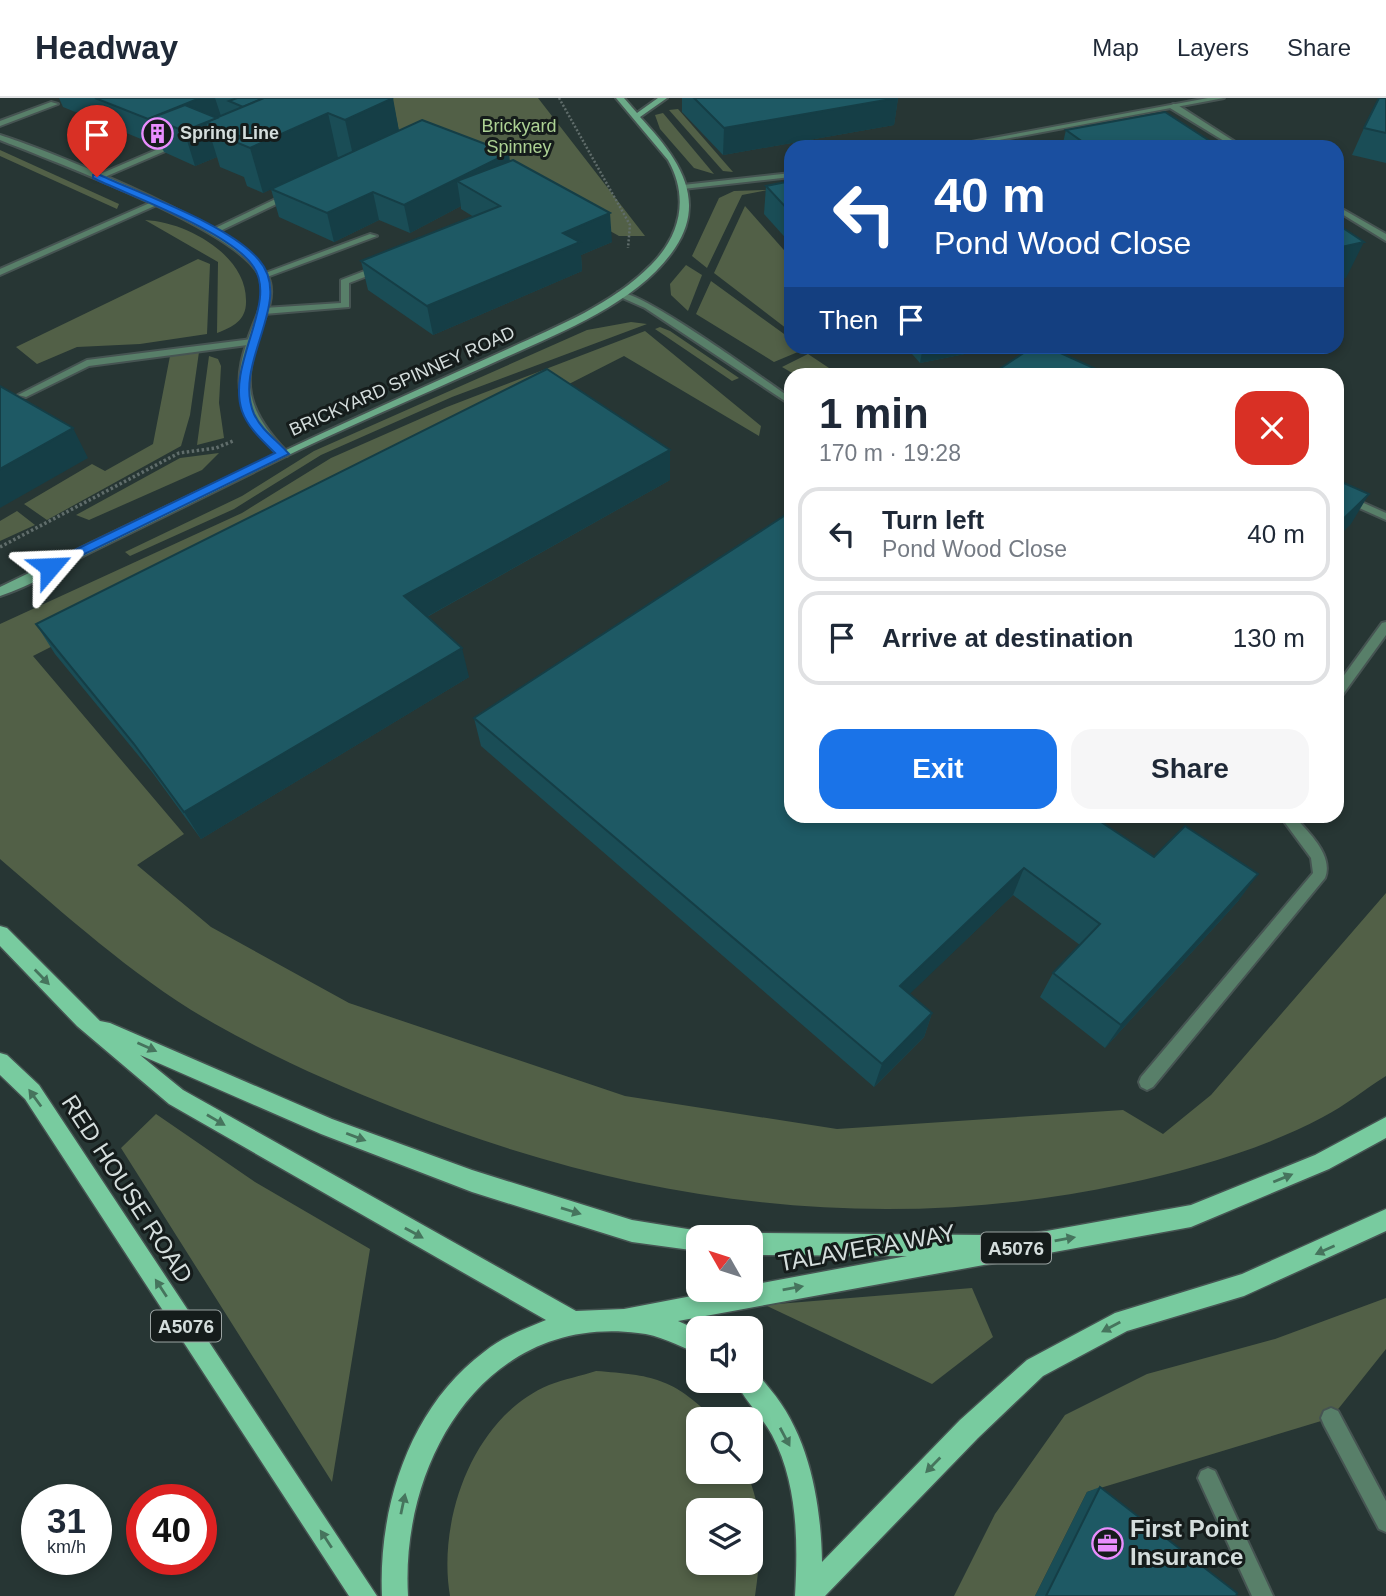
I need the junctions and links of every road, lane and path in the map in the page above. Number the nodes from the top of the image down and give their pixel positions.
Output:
1 (559, 98) edge
2 (620, 98) edge
3 (663, 98) edge
4 (1220, 98) edge
5 (54, 104) dead end
6 (1173, 106) junction
7 (635, 118) junction
8 (0, 124) edge
9 (0, 137) edge
10 (194, 137) edge
11 (987, 140) edge
12 (1228, 140) edge
13 (784, 176) edge
14 (97, 177) junction
15 (684, 187) junction
16 (300, 190) edge
17 (155, 204) junction
18 (1344, 212) edge
19 (213, 231) junction
20 (373, 236) dead end
21 (1386, 238) edge
22 (628, 249) dead end
23 (396, 261) edge
24 (0, 272) edge
25 (264, 275) junction
26 (621, 294) junction
27 (264, 311) junction
28 (252, 342) junction
29 (23, 395) dead end
30 (784, 397) edge
31 (259, 431) junction
32 (283, 454) junction
33 (1344, 497) edge
34 (1386, 516) edge
35 (0, 547) edge
36 (50, 567) junction
37 (0, 585) edge
38 (0, 592) edge
39 (1386, 626) edge
40 (1344, 684) edge
41 (1292, 823) edge
42 (0, 934) edge
43 (84, 1020) junction
44 (0, 1062) edge
45 (1147, 1082) dead end
46 (1386, 1127) edge
47 (1386, 1220) edge
48 (686, 1238) edge
49 (763, 1244) edge
50 (1024, 1246) junction
51 (630, 1318) junction
52 (572, 1322) junction
53 (686, 1335) edge
54 (760, 1393) edge
55 (1331, 1418) dead end
56 (1208, 1478) dead end
57 (1386, 1522) edge
58 (808, 1595) edge
59 (364, 1596) edge
60 (395, 1596) edge
61 (1263, 1596) edge

1 - 22 path
2 - 7 street, BRICKYARD SPINNEY ROAD
3 - 7 street
4 - 6 street
5 - 8 street
6 - 11 street
6 - 12 street
7 - 15 street, BRICKYARD SPINNEY ROAD
9 - 14 street
10 - 14 street
13 - 15 street
14 - 17 street
15 - 26 street, BRICKYARD SPINNEY ROAD
16 - 19 street
17 - 19 street
17 - 24 street
18 - 21 street
19 - 25 street
20 - 25 street
23 - 27 street
25 - 27 street
26 - 30 street
26 - 32 street, BRICKYARD SPINNEY ROAD
27 - 28 street
28 - 29 street
28 - 31 street
31 - 32 street
31 - 35 path
32 - 36 street, BRICKYARD SPINNEY ROAD
33 - 34 street
36 - 37 street
36 - 38 street, BRICKYARD SPINNEY ROAD
39 - 40 street
41 - 45 street
42 -> 43 main road
43 -> 48 main road
43 -> 52 main road
59 -> 44 main road, RED HOUSE ROAD / A5076
50 -> 46 main road, TALAVERA WAY / A5076
47 -> 58 main road
49 - 50 main road
51 -> 50 main road, TALAVERA WAY / A5076
51 - 52 main road
51 - 53 main road
60 -> 52 main road
54 -> 58 main road
55 - 57 street
56 - 61 street

